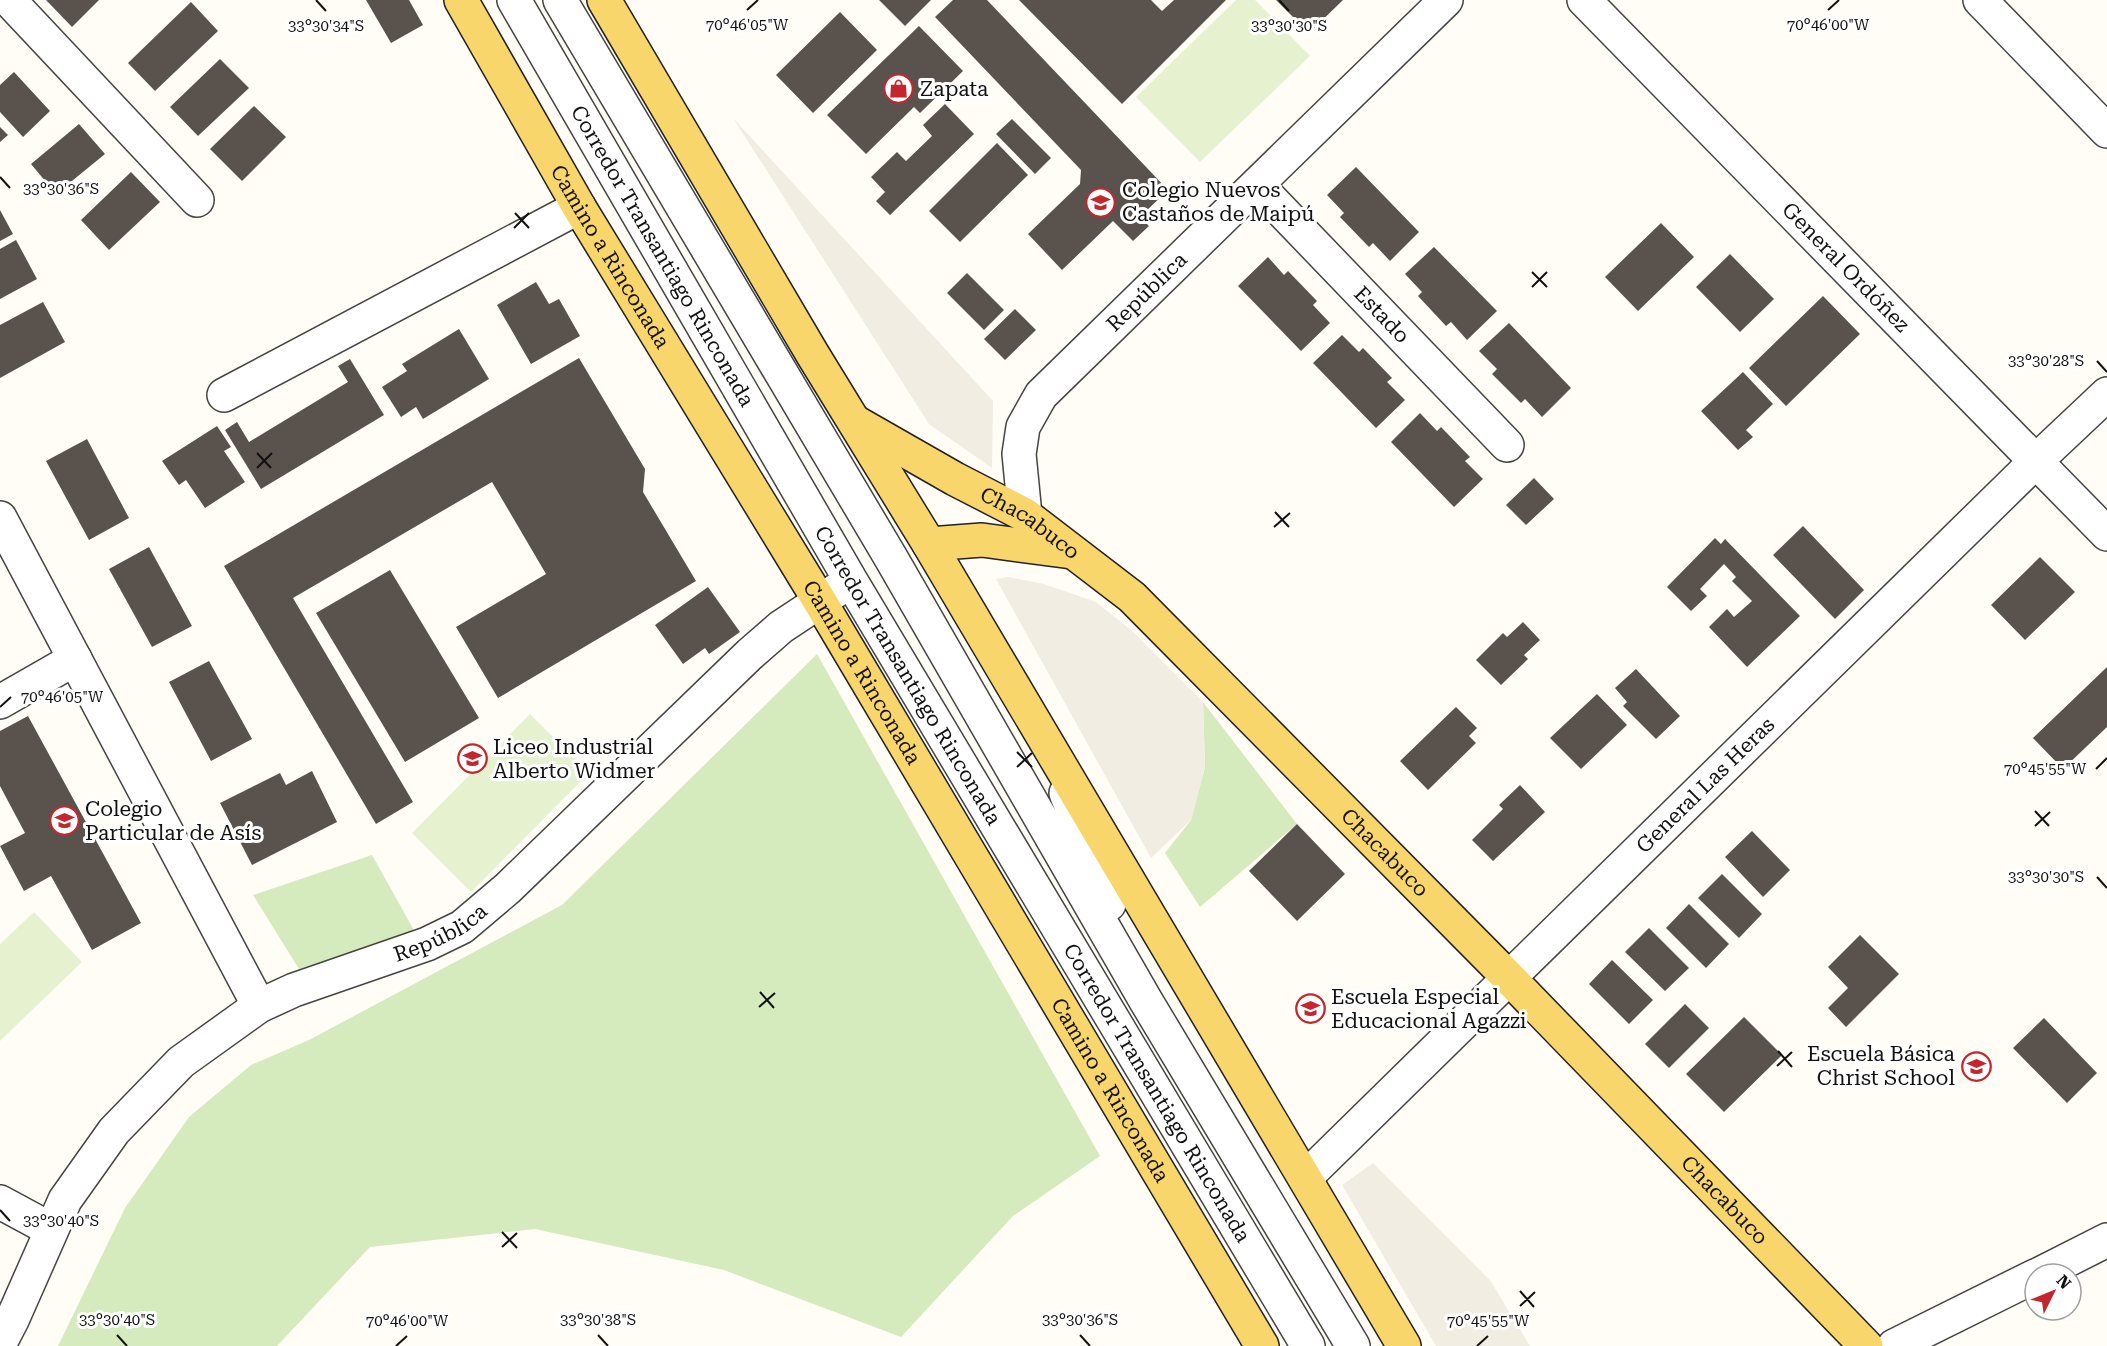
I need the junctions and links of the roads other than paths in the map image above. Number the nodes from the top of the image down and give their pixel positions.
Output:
1 (9, 0) edge
2 (461, 0) edge
3 (514, 0) edge
4 (560, 0) edge
5 (604, 0) edge
6 (1446, 0) edge
7 (1584, 0) edge
8 (1980, 0) edge
9 (2107, 131) edge
10 (1257, 185) junction
11 (197, 200) dead end
12 (579, 207) junction
13 (698, 234) junction
14 (813, 356) junction
15 (2107, 394) edge
16 (224, 395) dead end
17 (853, 421) junction
18 (1507, 445) dead end
19 (2036, 461) junction
20 (1025, 515) junction
21 (0, 518) edge
22 (2107, 534) edge
23 (929, 544) junction
24 (1074, 552) junction
25 (891, 558) junction
26 (851, 581) junction
27 (819, 600) junction
28 (75, 659) junction
29 (0, 702) edge
30 (1050, 751) junction
31 (1509, 978) junction
32 (1146, 1001) junction
33 (259, 1006) junction
34 (1305, 1178) junction
35 (0, 1202) edge
36 (51, 1229) junction
37 (2107, 1240) edge
38 (2064, 1262) edge
39 (2023, 1282) edge
40 (0, 1343) edge
41 (1262, 1346) edge
42 (1308, 1346) edge
43 (1353, 1346) edge
44 (1404, 1346) edge
45 (1866, 1346) edge
46 (1894, 1346) edge

1 - 11 street
2 - 12 main road, Camino a Rinconada
3 - 26 street, Corredor Transantiago Rinconada
4 - 13 street, Corredor Transantiago Rinconada
5 - 14 main road
6 - 10 street, República
7 - 19 street, General Ordóñez
8 - 9 street
10 - 18 street, Estado
10 - 20 street, República
12 - 16 street
12 - 27 main road, Camino a Rinconada
13 - 14 street, Corredor Transantiago Rinconada
13 - 25 street, Corredor Transantiago Rinconada
14 - 17 main road
15 - 19 street, General Las Heras
17 - 20 main road, Chacabuco
17 - 23 main road
19 - 22 street, General Ordóñez
19 - 31 street, General Las Heras
20 - 24 main road, Chacabuco
21 - 28 street
23 - 24 main road
23 - 25 street, República
23 - 30 main road
24 - 31 main road, Chacabuco
25 - 26 street, República
25 - 32 street, Corredor Transantiago Rinconada
26 - 27 street, República
26 - 42 street, Corredor Transantiago Rinconada
27 - 33 street, República
27 - 41 main road, Camino a Rinconada
28 - 29 street
28 - 33 street
30 - 32 street, Corredor Transantiago Rinconada
30 - 34 main road
31 - 34 street, General Las Heras
31 - 45 main road, Chacabuco
32 - 43 street, Corredor Transantiago Rinconada
33 - 36 street, República
34 - 44 main road
35 - 36 street
36 - 40 street, República
37 - 38 street
39 - 46 street

